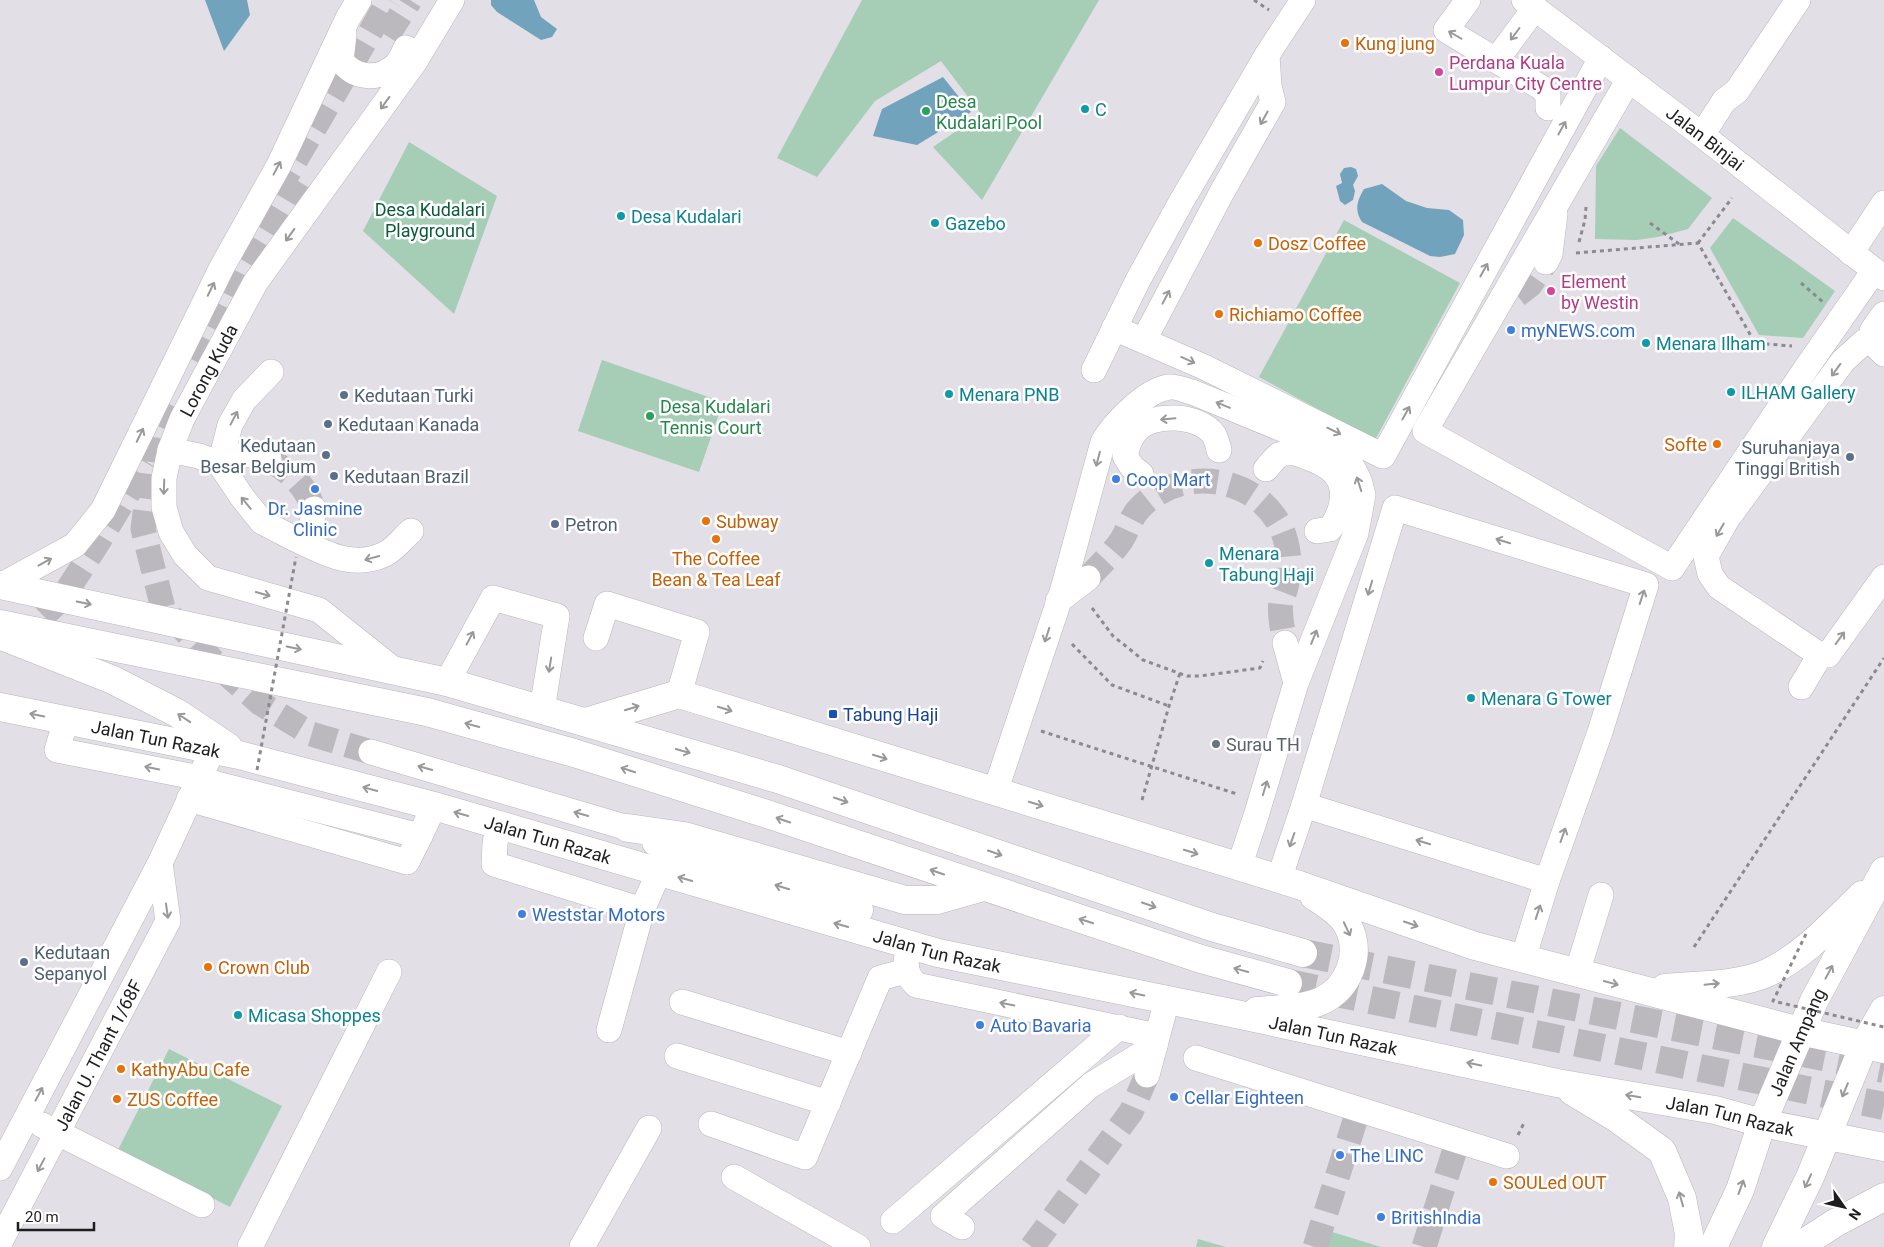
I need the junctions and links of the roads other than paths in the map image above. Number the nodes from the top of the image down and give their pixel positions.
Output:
1 (1303, 0) edge
2 (1468, 0) edge
3 (1798, 0) edge
4 (1529, 4) edge
5 (354, 9) edge
6 (446, 9) edge
7 (1267, 55) junction
8 (1601, 58) junction
9 (1497, 59) junction
10 (1629, 79) junction
11 (1548, 108) dead end
12 (1706, 139) junction
13 (1222, 192) junction
14 (1181, 202) junction
15 (1884, 203) edge
16 (1556, 204) junction
17 (1851, 253) junction
18 (1548, 258) tunnel mouth
19 (1879, 275) edge
20 (1517, 295) tunnel mouth
21 (1493, 312) junction
22 (1884, 314) edge
23 (1114, 328) junction
24 (1144, 340) junction
25 (1879, 349) edge
26 (1094, 370) dead end
27 (271, 372) dead end
28 (170, 450) junction
29 (1219, 450) dead end
30 (269, 459) tunnel mouth
31 (220, 464) junction
32 (1266, 469) dead end
33 (1141, 474) dead end
34 (314, 509) tunnel mouth
35 (411, 531) dead end
36 (1317, 531) dead end
37 (295, 547) junction
38 (1878, 579) edge
39 (1, 585) edge
40 (1091, 589) tunnel mouth
41 (1058, 601) junction
42 (0, 624) edge
43 (0, 636) edge
44 (596, 638) dead end
45 (1276, 649) tunnel mouth
46 (1820, 655) junction
47 (392, 669) junction
48 (447, 682) junction
49 (1296, 682) junction
50 (1801, 687) dead end
51 (679, 694) junction
52 (0, 707) edge
53 (542, 710) junction
54 (66, 720) junction
55 (586, 722) junction
56 (213, 749) junction
57 (371, 752) tunnel mouth
58 (248, 762) junction
59 (194, 789) junction
60 (995, 792) junction
61 (1304, 805) junction
62 (434, 806) junction
63 (499, 826) junction
64 (628, 828) junction
65 (160, 863) junction
66 (1238, 867) junction
67 (659, 872) junction
68 (1882, 874) edge
69 (1547, 881) junction
70 (1289, 882) junction
71 (983, 887) junction
72 (1601, 895) dead end
73 (642, 910) junction
74 (938, 953) junction
75 (1303, 953) tunnel mouth
76 (907, 958) junction
77 (1523, 959) junction
78 (389, 972) dead end
79 (1577, 973) junction
80 (1288, 983) tunnel mouth
81 (1646, 989) junction
82 (1167, 1000) junction
83 (682, 1002) dead end
84 (1884, 1010) edge
85 (1236, 1014) junction
86 (1119, 1027) junction
87 (609, 1030) dead end
88 (1800, 1031) junction
89 (1877, 1040) edge
90 (1156, 1041) junction
91 (849, 1053) junction
92 (677, 1056) dead end
93 (1196, 1058) dead end
94 (1147, 1075) tunnel mouth
95 (1557, 1083) junction
96 (828, 1102) junction
97 (27, 1117) junction
98 (1762, 1123) junction
99 (711, 1124) dead end
100 (649, 1128) dead end
101 (57, 1133) junction
102 (1826, 1136) junction
103 (1884, 1147) edge
104 (1507, 1156) dead end
105 (0, 1168) edge
106 (734, 1177) dead end
107 (1884, 1197) edge
108 (202, 1205) dead end
109 (893, 1221) dead end
110 (962, 1227) dead end
111 (0, 1242) edge
112 (250, 1247) edge
113 (582, 1247) edge
114 (858, 1247) edge
115 (1688, 1247) edge
116 (1713, 1247) edge
117 (1776, 1247) edge
118 (1798, 1247) edge

1 - 7 street
9 -> 2 street
3 - 12 street
4 - 8 street, Jalan Binjai
4 -> 9 street
5 - 6 street
39 -> 5 street, Lorong Kuda
6 -> 28 street, Lorong Kuda
7 -> 13 street
7 - 14 street
8 - 10 street, Jalan Binjai
24 -> 8 street
9 - 11 street
10 - 12 street, Jalan Binjai
10 - 16 street
12 - 17 street, Jalan Binjai
13 - 14 street
24 -> 13 street
14 - 23 street
15 - 17 street
16 - 18 street
16 - 21 street
17 - 19 street, Jalan Binjai
19 - 21 street
20 - 21 street
22 - 25 street
23 - 24 street
23 - 26 street
25 -> 46 street
31 -> 27 street
28 - 31 street
28 -> 47 street, Lorong Kuda
29 -> 33 street
30 - 31 street
37 -> 31 street
32 - 36 street
34 - 37 street
35 -> 37 street
46 -> 38 street
39 -> 47 main road
40 - 41 street
49 -> 41 street
41 -> 60 street
71 -> 42 main road
58 -> 43 main road
44 - 51 street
45 - 49 street
46 - 50 street
47 - 48 main road
48 - 53 main road
48 -> 53 street
66 -> 49 street
55 -> 51 main road
51 -> 60 main road
54 -> 52 main road, Jalan Tun Razak
53 - 55 main road
54 - 56 main road, Jalan Tun Razak
59 -> 54 street
55 -> 75 main road
56 - 58 main road, Jalan Tun Razak
56 - 59 street, Jalan U. Thant 1/68F
64 -> 57 street
62 -> 58 main road, Jalan Tun Razak
59 - 62 street
59 - 65 street, Jalan U. Thant 1/68F
60 -> 66 main road
69 -> 61 street
69 -> 61 street
61 -> 70 street
63 -> 62 main road, Jalan Tun Razak
63 - 67 main road, Jalan Tun Razak
63 - 73 street
64 - 71 main road
74 -> 64 main road
97 -> 65 street, Jalan U. Thant 1/68F
65 -> 101 street, Jalan U. Thant 1/68F
66 - 70 main road
67 - 73 street
76 -> 67 main road, Jalan Tun Razak
81 -> 68 main road
88 -> 68 main road, Jalan Ampang
77 -> 69 street
70 -> 77 main road
70 -> 85 main road
80 -> 71 main road
72 - 79 street
73 - 87 street
74 - 76 main road, Jalan Tun Razak
82 -> 74 main road, Jalan Tun Razak
86 -> 76 street
76 - 91 street
77 - 79 main road
78 - 112 street
79 -> 81 main road
81 - 88 main road
82 - 85 main road, Jalan Tun Razak
82 - 90 street
83 - 91 street
84 - 89 main road
95 -> 85 main road, Jalan Tun Razak
86 - 90 street
86 - 109 street
88 - 89 main road
88 - 98 main road, Jalan Ampang
89 -> 102 main road
90 - 94 street
90 - 110 street
91 - 96 street
92 - 96 street
93 - 104 street
98 -> 95 main road, Jalan Tun Razak
115 -> 95 main road
96 - 99 street
97 - 101 street
97 - 105 street, Jalan U. Thant 1/68F
98 - 102 main road, Jalan Tun Razak
116 -> 98 main road, Jalan Ampang
100 - 113 street
101 - 108 street
101 -> 111 street, Jalan U. Thant 1/68F
102 - 103 main road, Jalan Tun Razak
102 -> 117 main road
106 - 114 street
107 - 118 main road

